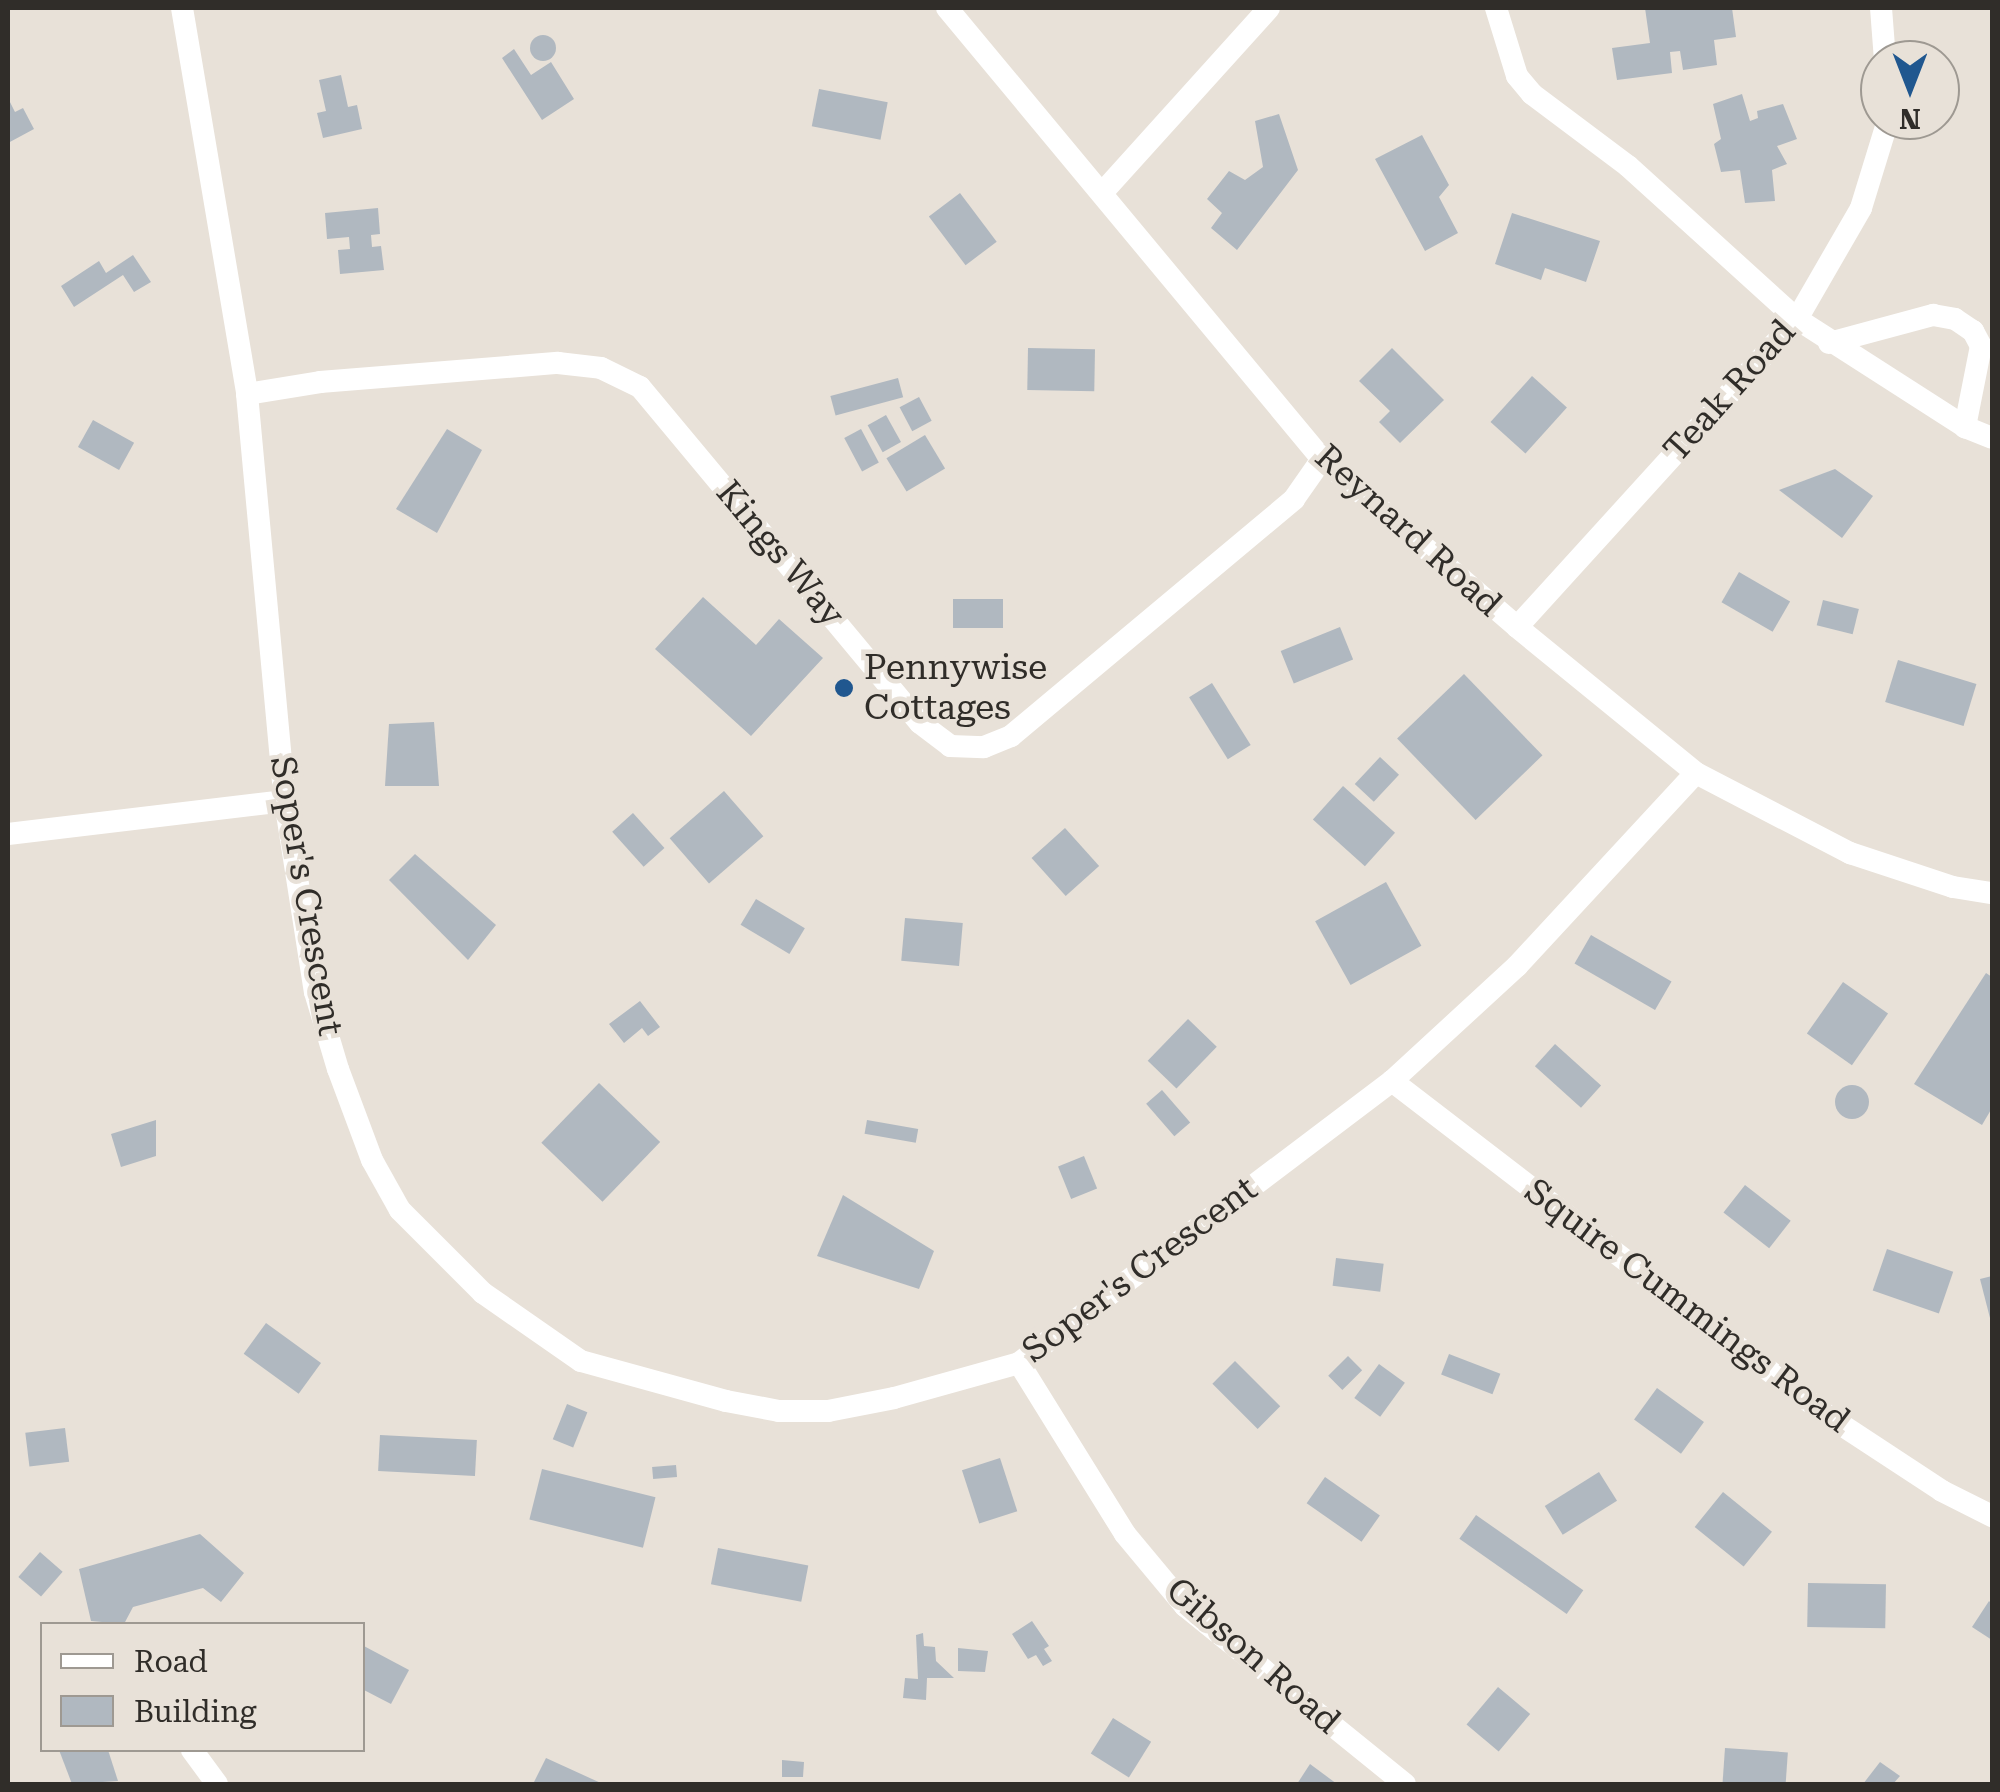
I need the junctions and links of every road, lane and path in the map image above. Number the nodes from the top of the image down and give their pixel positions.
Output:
1 (182, 8) edge
2 (947, 8) edge
3 (1269, 8) edge
4 (1496, 8) edge
5 (1882, 8) edge
6 (1884, 40) edge
7 (1882, 140) edge
8 (1102, 193) junction
9 (1796, 319) junction
10 (1829, 343) junction
11 (247, 394) junction
12 (1964, 426) junction
13 (1992, 438) edge
14 (1322, 459) junction
15 (1517, 627) junction
16 (1696, 773) junction
17 (285, 801) junction
18 (8, 834) edge
19 (1992, 893) edge
20 (1392, 1081) junction
21 (1019, 1362) junction
22 (1992, 1516) edge
23 (194, 1752) edge
24 (218, 1784) edge
25 (1405, 1784) edge

1 - 11 street, Soper's Crescent
2 - 8 street, Reynard Road
3 - 8 street
4 - 9 street
5 - 6 street
7 - 9 street, Teak Road
8 - 14 street, Reynard Road
9 - 10 street
9 - 15 street, Teak Road
10 - 12 street
10 - 12 street
11 - 14 street, Kings Way
11 - 17 street, Soper's Crescent
12 - 13 street
14 - 15 street, Reynard Road
15 - 16 street, Reynard Road
16 - 19 street, Reynard Road
16 - 20 street, Soper's Crescent
17 - 18 street
17 - 21 street, Soper's Crescent
20 - 21 street, Soper's Crescent
20 - 22 street, Squire Cummings Road
21 - 25 street, Gibson Road
23 - 24 street

